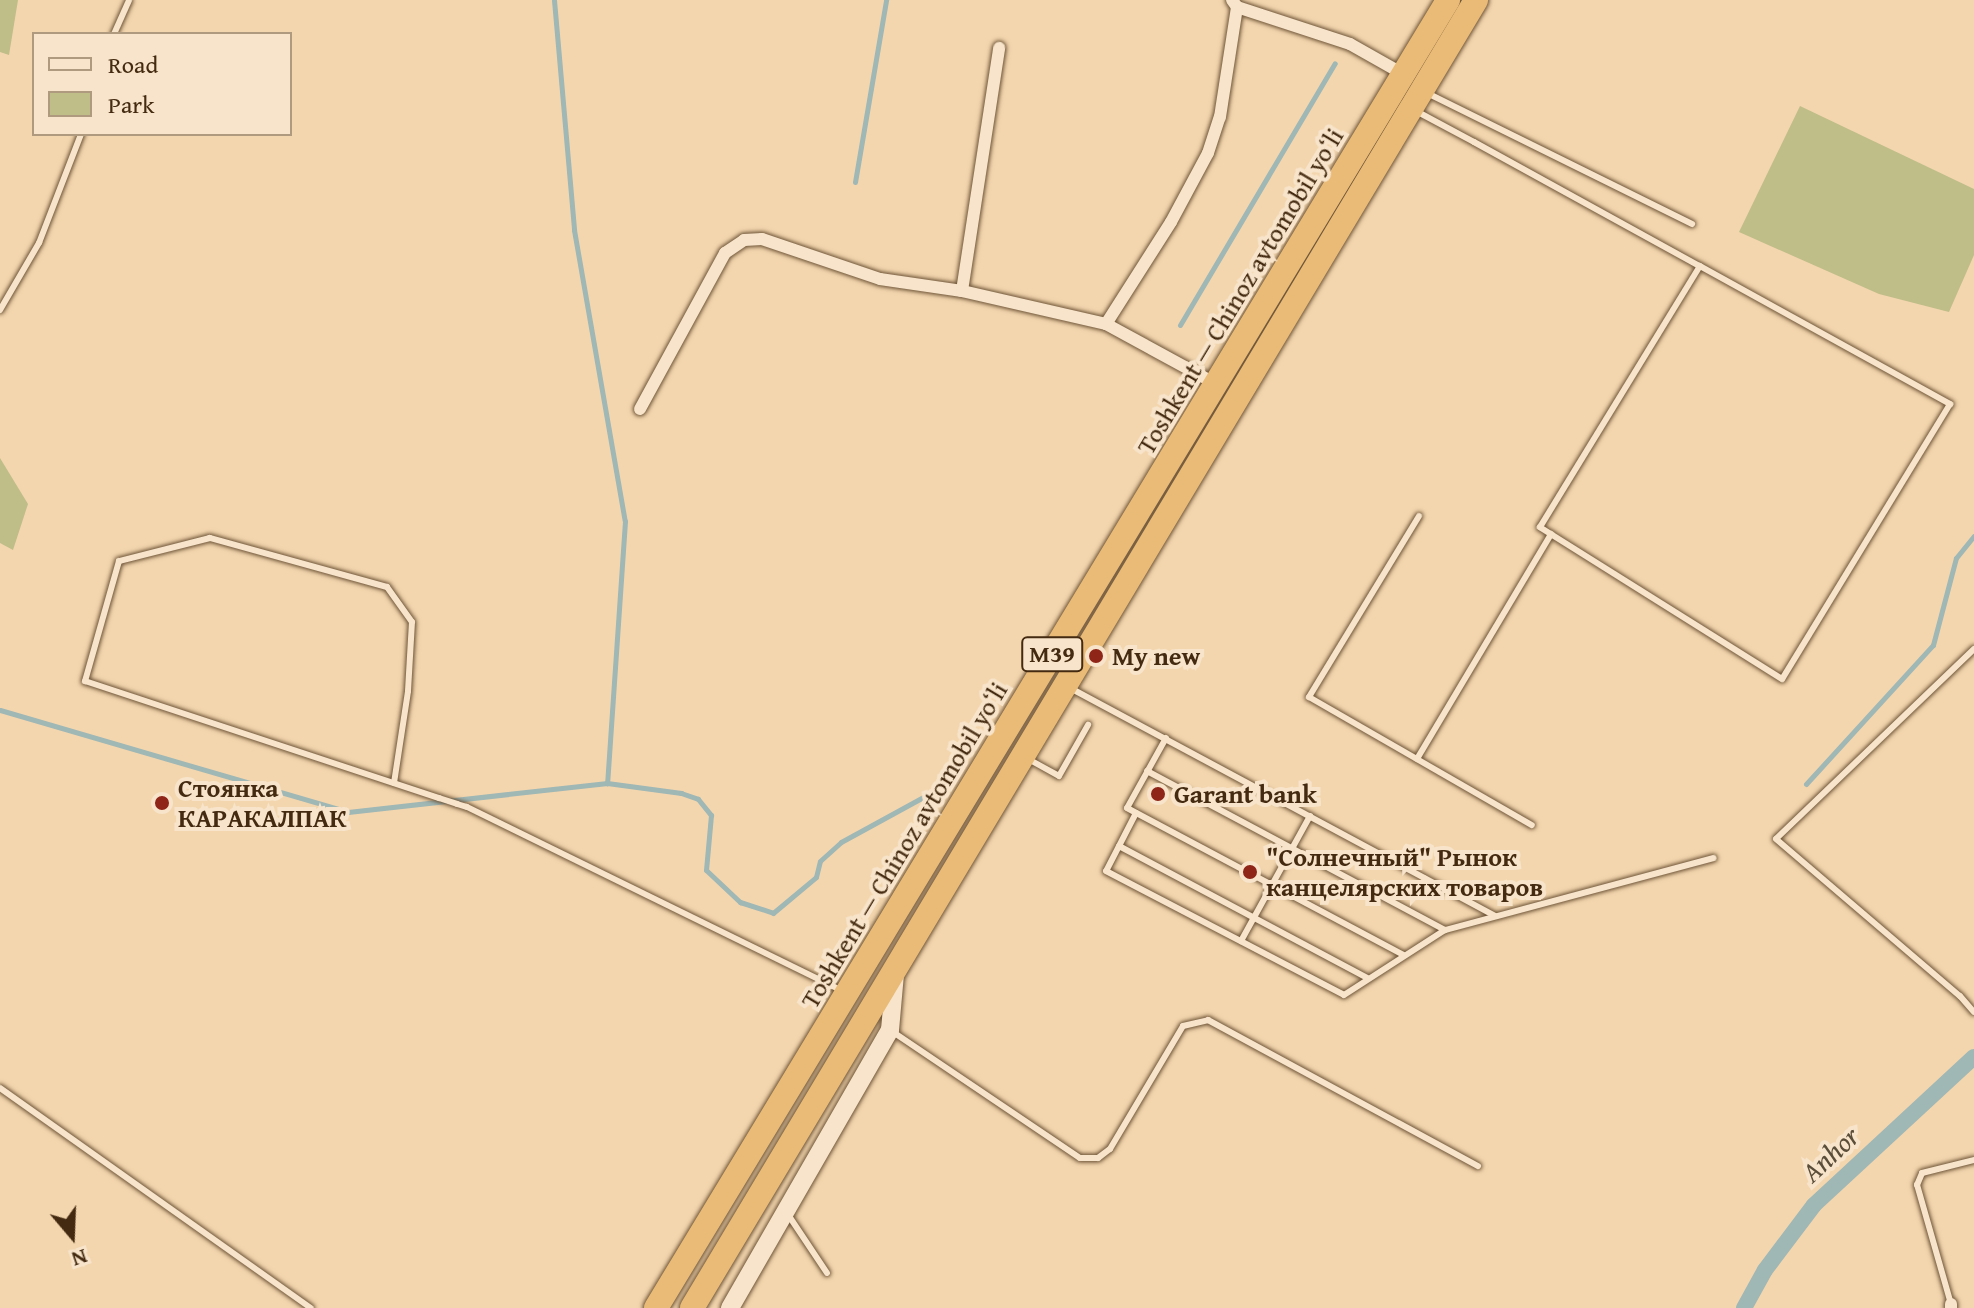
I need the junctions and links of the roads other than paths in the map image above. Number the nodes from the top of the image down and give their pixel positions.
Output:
1 (129, 0) edge
2 (1448, 0) edge
3 (1476, 0) edge
4 (1235, 3) edge
5 (115, 32) edge
6 (999, 48) dead end
7 (1403, 74) junction
8 (1417, 99) junction
9 (80, 136) edge
10 (1692, 224) dead end
11 (1700, 266) junction
12 (962, 291) junction
13 (0, 310) edge
14 (1106, 324) junction
15 (1216, 384) junction
16 (640, 409) dead end
17 (1419, 516) dead end
18 (1551, 534) junction
19 (1974, 649) edge
20 (1065, 686) junction
21 (1088, 725) dead end
22 (1166, 738) junction
23 (1023, 756) junction
24 (1417, 759) junction
25 (1147, 771) junction
26 (394, 783) junction
27 (1136, 813) junction
28 (1310, 816) junction
29 (1532, 825) dead end
30 (1119, 846) junction
31 (1292, 849) junction
32 (1714, 858) dead end
33 (1272, 885) junction
34 (1495, 916) junction
35 (1253, 918) junction
36 (1445, 930) junction
37 (1241, 941) junction
38 (1403, 955) junction
39 (895, 969) junction
40 (1367, 978) junction
41 (847, 993) junction
42 (1974, 1012) edge
43 (890, 1030) junction
44 (0, 1088) edge
45 (1974, 1160) edge
46 (1478, 1166) dead end
47 (786, 1213) junction
48 (827, 1273) dead end
49 (662, 1305) edge
50 (1951, 1306) edge
51 (311, 1308) edge
52 (692, 1308) edge
53 (730, 1308) edge

1 - 5 lane
2 - 7 highway, Toshkent — Chinoz avtomobil yoʻli / M39
3 - 8 highway, Toshkent — Chinoz avtomobil yoʻli / M39
4 - 7 street
4 - 14 street
6 - 12 street
7 - 15 highway, Toshkent — Chinoz avtomobil yoʻli / M39
8 - 10 lane
8 - 11 lane
8 - 20 highway, Toshkent — Chinoz avtomobil yoʻli / M39
9 - 13 lane
11 - 18 lane
11 - 18 lane
12 - 14 street
12 - 16 street
14 - 15 street
15 - 41 highway, Toshkent — Chinoz avtomobil yoʻli / M39
17 - 24 lane
18 - 24 lane
19 - 42 lane
20 - 22 lane
20 - 23 highway, Toshkent — Chinoz avtomobil yoʻli / M39
21 - 23 lane
22 - 25 lane
22 - 28 lane
23 - 39 highway, Toshkent — Chinoz avtomobil yoʻli / M39
24 - 29 lane
25 - 27 lane
25 - 31 lane
26 - 26 lane
26 - 41 lane
27 - 30 lane
27 - 33 lane
28 - 31 lane
28 - 34 lane
30 - 35 lane
30 - 37 lane
31 - 33 lane
31 - 36 lane
32 - 34 lane
33 - 35 lane
33 - 38 lane
34 - 36 lane
35 - 37 lane
35 - 40 lane
36 - 38 lane
37 - 40 lane
38 - 40 lane
39 - 43 street, M39
39 - 52 highway, Toshkent — Chinoz avtomobil yoʻli / M39
41 - 49 highway, Toshkent — Chinoz avtomobil yoʻli / M39
43 - 46 lane
43 - 47 street, M39
44 - 51 lane
45 - 50 lane
47 - 48 lane
47 - 53 street, M39

